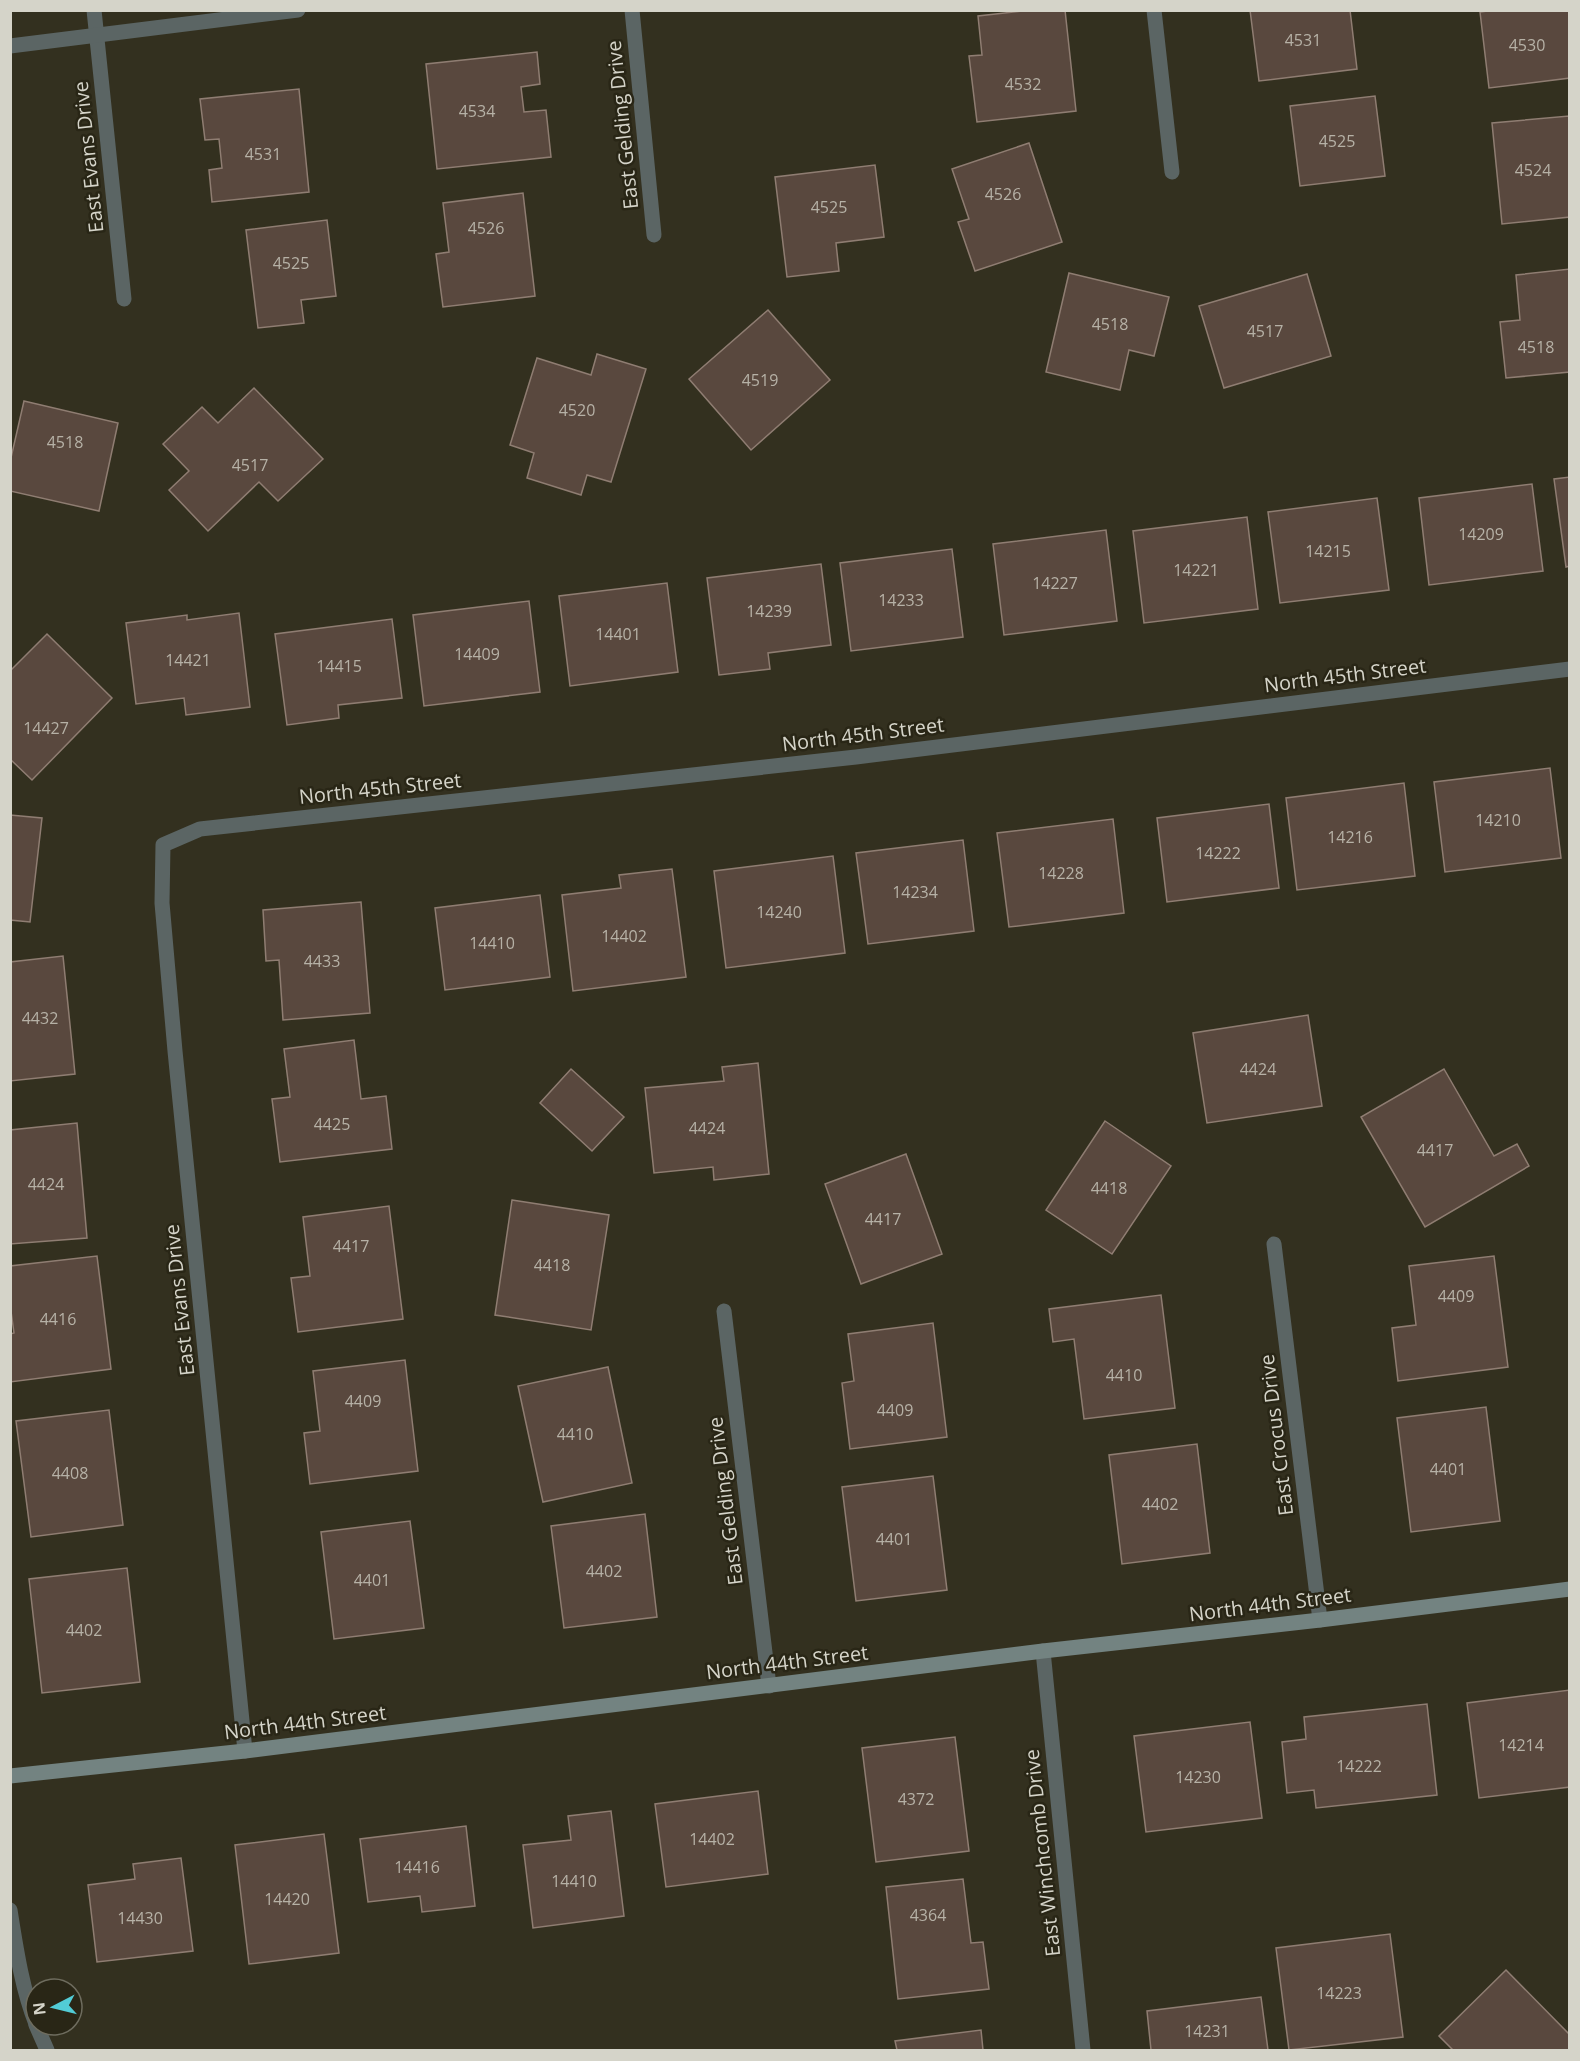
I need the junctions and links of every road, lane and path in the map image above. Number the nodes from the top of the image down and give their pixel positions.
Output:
1 (94, 10) edge
2 (298, 10) edge
3 (632, 10) edge
4 (1154, 10) edge
5 (96, 35) junction
6 (10, 46) edge
7 (1172, 172) dead end
8 (654, 235) dead end
9 (124, 299) dead end
10 (1569, 669) edge
11 (163, 845) joint
12 (1274, 1244) dead end
13 (724, 1311) dead end
14 (1569, 1589) edge
15 (1320, 1620) junction
16 (1043, 1651) junction
17 (769, 1686) junction
18 (245, 1751) junction
19 (10, 1776) edge
20 (10, 1910) edge
21 (24, 1983) edge
22 (1083, 2050) edge

1 - 5 street, East Evans Drive
2 - 5 street
3 - 8 street, East Gelding Drive
4 - 7 street
5 - 6 street
5 - 9 street, East Evans Drive
10 - 11 street, North 45th Street
11 - 18 street, East Evans Drive
12 - 15 street, East Crocus Drive
13 - 17 street, East Gelding Drive
14 - 15 street, North 44th Street
15 - 16 street, North 44th Street
16 - 17 street, North 44th Street
16 - 22 street, East Winchcomb Drive
17 - 18 street, North 44th Street
18 - 19 street, North 44th Street
20 - 21 street

